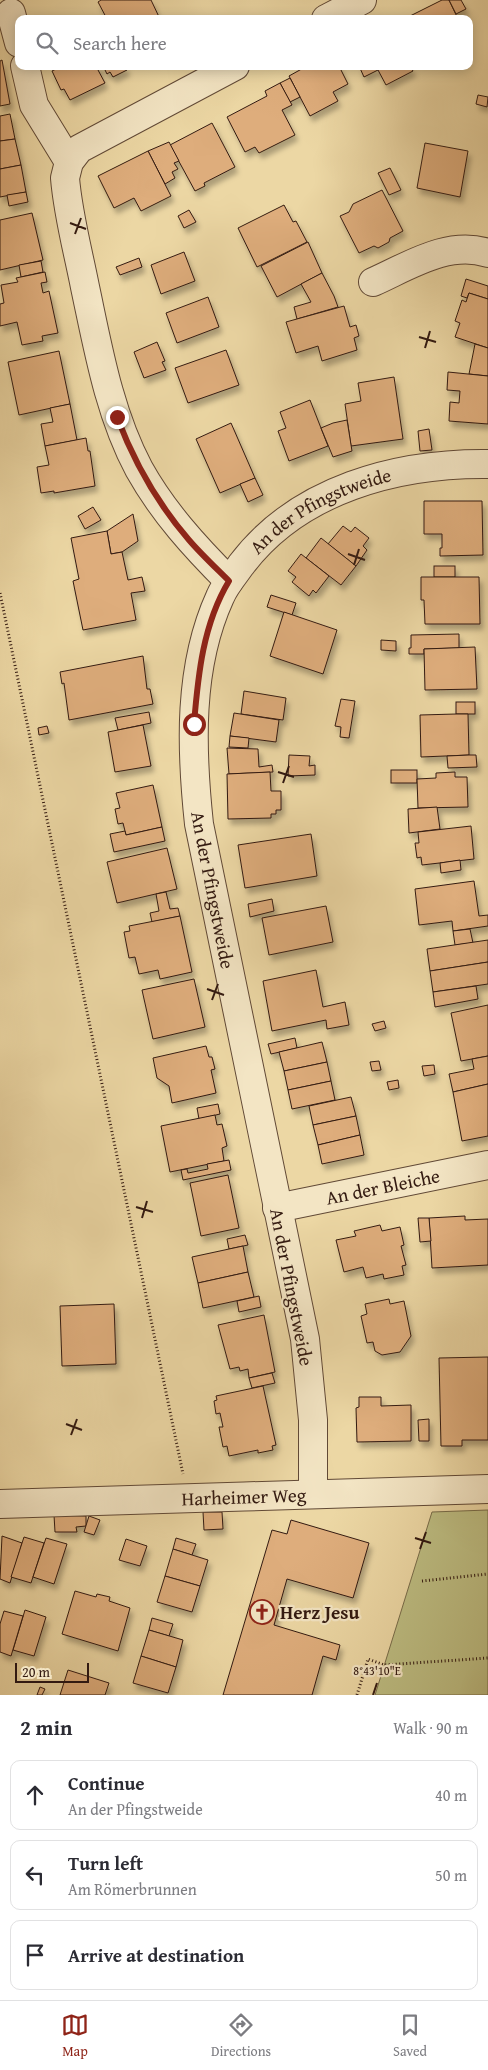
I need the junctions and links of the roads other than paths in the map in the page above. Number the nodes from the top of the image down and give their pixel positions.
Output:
1 (362, 0) edge
2 (11, 13) dead end
3 (334, 15) edge
4 (15, 28) edge
5 (25, 70) edge
6 (227, 70) edge
7 (69, 162) junction
8 (488, 253) edge
9 (373, 282) dead end
10 (488, 464) edge
11 (229, 581) junction
12 (488, 1165) edge
13 (277, 1208) junction
14 (488, 1489) edge
15 (314, 1493) junction
16 (0, 1504) edge

1 - 3 street
2 - 4 street
5 - 7 street
6 - 7 street
7 - 11 street
8 - 9 street
10 - 11 street, An der Pfingstweide
11 - 13 street, An der Pfingstweide
12 - 13 street, An der Bleiche
13 - 15 street, An der Pfingstweide
14 - 15 street, Harheimer Weg
15 - 16 street, Harheimer Weg

